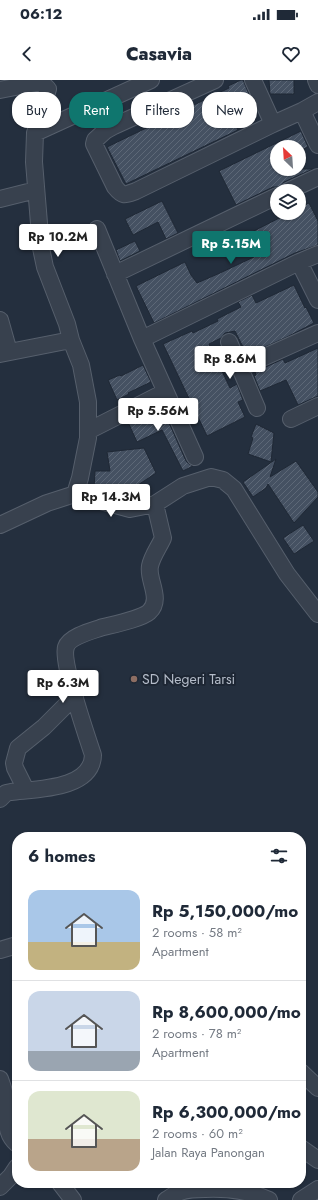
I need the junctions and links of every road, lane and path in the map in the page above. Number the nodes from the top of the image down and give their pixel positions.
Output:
1 (151, 80) edge
2 (215, 80) edge
3 (253, 80) edge
4 (316, 80) edge
5 (318, 84) edge
6 (0, 90) edge
7 (318, 102) edge
8 (302, 111) junction
9 (273, 124) junction
10 (35, 134) junction
11 (318, 145) edge
12 (318, 177) edge
13 (303, 184) edge
14 (36, 190) junction
15 (0, 198) edge
16 (270, 199) edge
17 (97, 229) dead end
18 (318, 254) edge
19 (299, 262) junction
20 (115, 274) junction
21 (318, 300) edge
22 (0, 320) edge
23 (318, 333) edge
24 (142, 339) junction
25 (71, 340) junction
26 (229, 342) dead end
27 (4, 353) edge
28 (240, 368) junction
29 (166, 392) junction
30 (318, 406) edge
31 (257, 408) dead end
32 (291, 419) dead end
33 (88, 431) junction
34 (195, 457) dead end
35 (75, 494) junction
36 (155, 504) junction
37 (0, 525) edge
38 (318, 614) edge
39 (75, 696) junction
40 (26, 790) junction
41 (0, 799) edge
42 (12, 947) edge
43 (0, 950) edge
44 (306, 1077) edge
45 (0, 1079) edge
46 (318, 1088) edge
47 (10, 1143) edge
48 (306, 1152) edge
49 (318, 1160) edge
50 (12, 1174) edge
51 (0, 1187) edge
52 (64, 1188) edge
53 (318, 1189) edge
54 (74, 1200) edge
55 (166, 1200) edge
56 (269, 1200) edge
57 (301, 1200) edge

1 - 10 street
2 - 9 street
3 - 9 street
4 - 5 street
6 - 10 street
7 - 8 street
8 - 9 street
8 - 11 street
10 - 14 street
12 - 13 street
14 - 15 street
14 - 25 street
16 - 20 street
17 - 20 street
18 - 19 street
19 - 21 street
19 - 24 street
20 - 24 street
22 - 27 street
23 - 28 street
24 - 29 street
25 - 27 street
25 - 33 street
26 - 28 street
28 - 31 street
29 - 33 street
29 - 34 street
30 - 32 street
33 - 35 street
35 - 36 street
35 - 37 street
36 - 38 street
36 - 39 street
39 - 40 street
39 - 40 street
40 - 41 street
42 - 43 street
44 - 46 street
45 - 47 street
48 - 49 street
50 - 51 street
52 - 54 street
53 - 57 street
55 - 56 street

